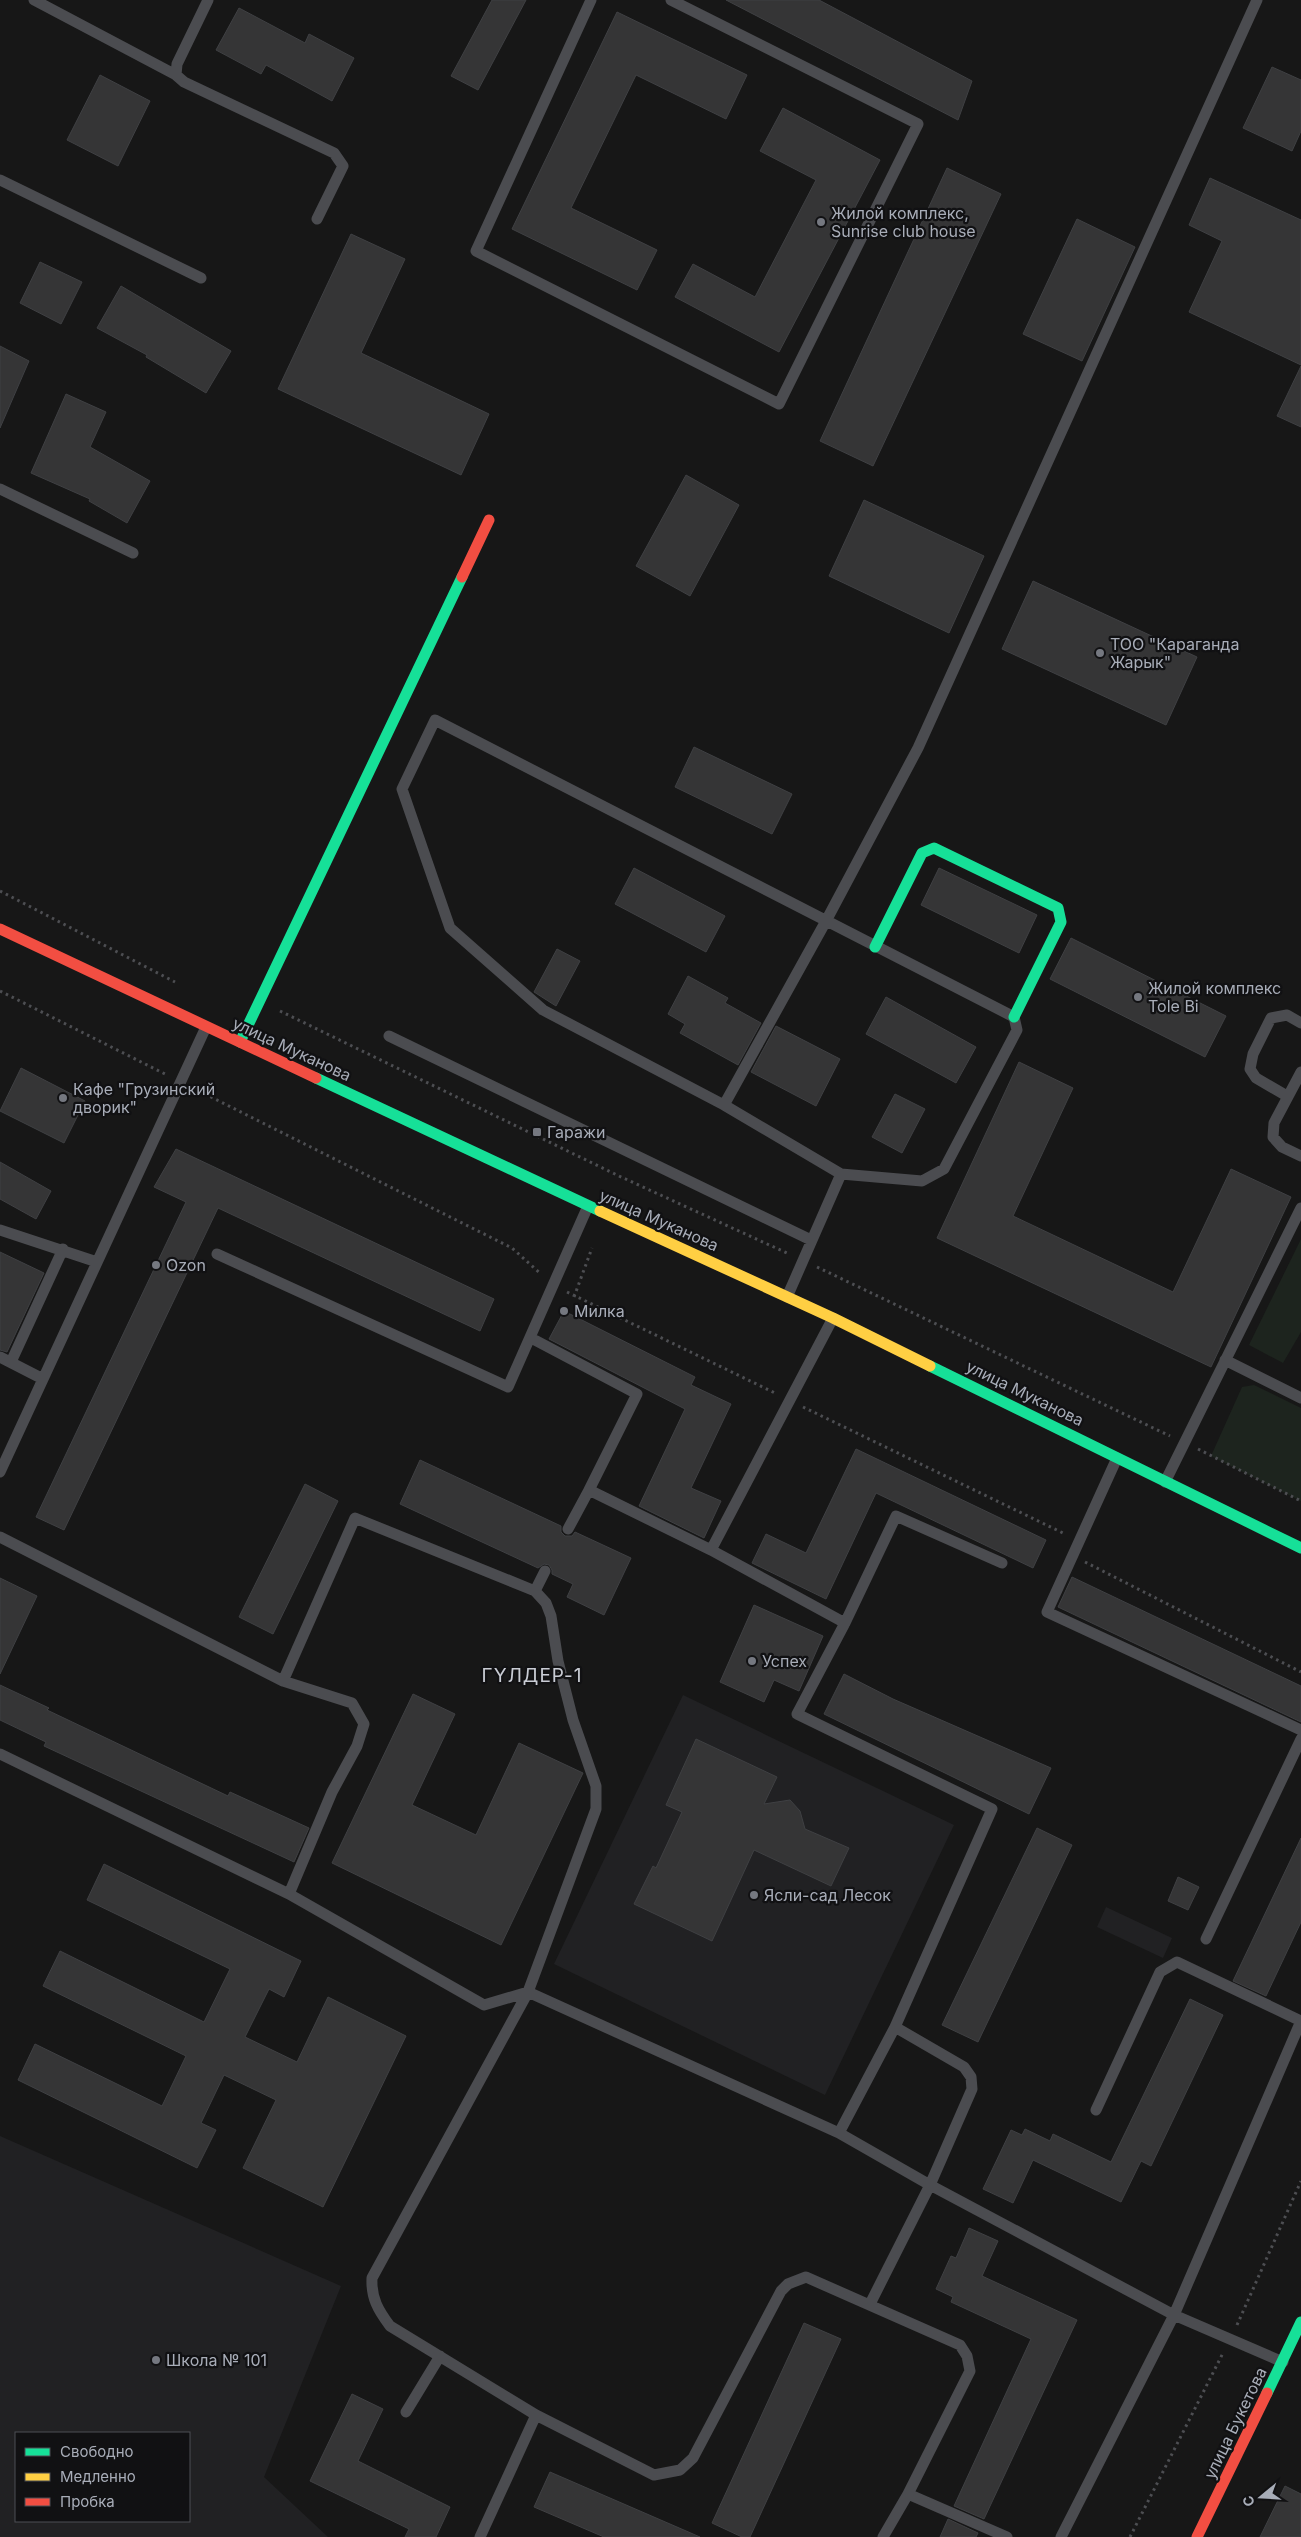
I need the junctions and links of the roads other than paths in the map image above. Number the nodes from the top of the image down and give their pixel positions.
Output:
1 (34, 0) edge
2 (208, 0) edge
3 (592, 0) edge
4 (671, 0) edge
5 (1257, 0) edge
6 (176, 75) junction
7 (0, 180) edge
8 (317, 219) dead end
9 (201, 278) dead end
10 (0, 488) edge
11 (489, 520) dead end
12 (133, 553) dead end
13 (826, 921) junction
14 (0, 929) edge
15 (875, 947) junction
16 (1014, 1017) junction
17 (1301, 1023) edge
18 (207, 1026) junction
19 (389, 1036) dead end
20 (240, 1042) junction
21 (1301, 1072) edge
22 (1287, 1096) junction
23 (724, 1105) junction
24 (1301, 1156) edge
25 (841, 1174) junction
26 (588, 1206) junction
27 (1301, 1208) edge
28 (0, 1230) edge
29 (811, 1240) junction
30 (63, 1249) junction
31 (217, 1254) dead end
32 (97, 1262) junction
33 (787, 1297) junction
34 (833, 1318) junction
35 (531, 1338) junction
36 (5, 1359) edge
37 (1226, 1360) junction
38 (43, 1379) junction
39 (1301, 1397) edge
40 (1118, 1456) junction
41 (0, 1472) edge
42 (1165, 1482) junction
43 (590, 1490) junction
44 (568, 1529) dead end
45 (0, 1537) edge
46 (1301, 1548) edge
47 (711, 1550) junction
48 (1002, 1563) dead end
49 (546, 1571) dead end
50 (535, 1591) junction
51 (845, 1623) junction
52 (283, 1681) junction
53 (1301, 1730) edge
54 (1301, 1739) edge
55 (0, 1754) edge
56 (289, 1894) junction
57 (1206, 1939) dead end
58 (528, 1992) junction
59 (895, 2027) junction
60 (1096, 2110) dead end
61 (839, 2133) junction
62 (930, 2185) junction
63 (870, 2304) junction
64 (1174, 2315) junction
65 (1301, 2322) edge
66 (440, 2356) junction
67 (1283, 2362) junction
68 (406, 2412) dead end
69 (536, 2415) junction
70 (908, 2494) junction
71 (480, 2537) edge
72 (883, 2537) edge
73 (1008, 2537) edge
74 (1061, 2537) edge
75 (1197, 2537) edge

1 - 6 lane
2 - 6 lane
3 - 4 lane
5 - 13 lane
6 - 8 lane
7 - 9 lane
10 - 12 lane
11 - 20 main road
13 - 15 lane
13 - 23 lane
13 - 23 lane
14 - 18 main road, улица Муканова
15 - 16 lane
15 - 16 main road
16 - 25 lane
17 - 22 lane
18 - 20 main road, улица Муканова
18 - 32 lane
19 - 29 lane
20 - 26 main road, улица Муканова
21 - 22 lane
22 - 24 lane
23 - 25 lane
25 - 29 lane
26 - 33 main road, улица Муканова
26 - 35 lane
27 - 37 lane
28 - 30 lane
29 - 33 lane
30 - 32 lane
30 - 36 lane
31 - 35 lane
32 - 38 lane
33 - 34 main road, улица Муканова
34 - 40 main road, улица Муканова
34 - 47 lane
35 - 43 lane
36 - 38 lane
37 - 39 lane
37 - 42 lane
38 - 41 lane
40 - 42 main road, улица Муканова
40 - 53 lane
42 - 46 main road, улица Муканова
43 - 44 lane
43 - 47 lane
45 - 52 lane
47 - 51 lane
48 - 51 lane
49 - 50 lane
50 - 52 lane
50 - 58 lane
51 - 59 lane
52 - 56 lane
54 - 57 lane
55 - 56 lane
56 - 58 lane
58 - 61 lane
58 - 66 lane
59 - 61 lane
59 - 62 lane
60 - 64 lane
61 - 62 lane
62 - 63 lane
62 - 64 lane
63 - 69 lane
63 - 70 lane
64 - 67 lane
64 - 74 lane
65 - 67 main road, улица Букетова
66 - 68 lane
66 - 69 lane
67 - 75 main road, улица Букетова
69 - 71 lane
70 - 72 lane
70 - 73 lane

